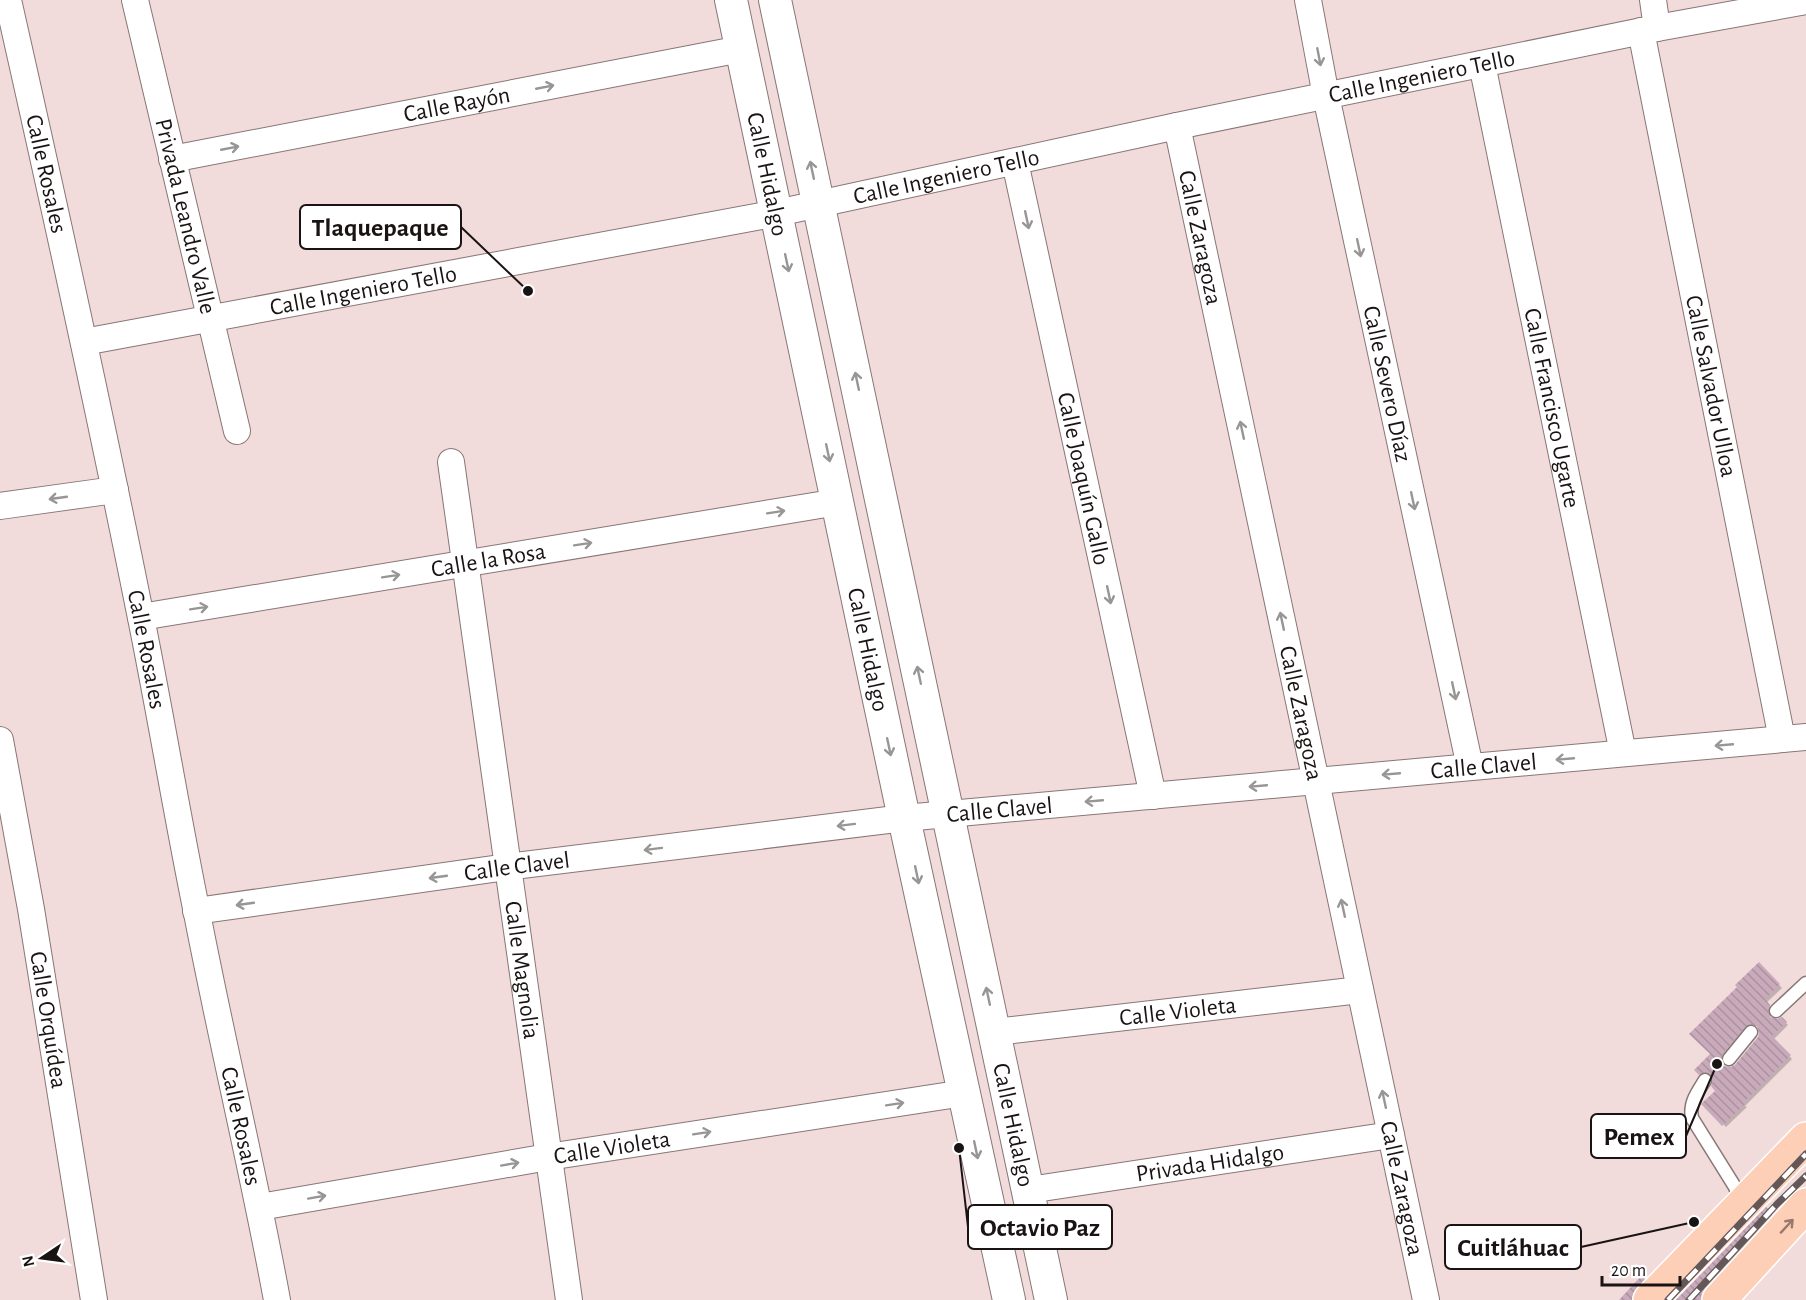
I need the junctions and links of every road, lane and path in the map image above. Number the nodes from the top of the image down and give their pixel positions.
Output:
1 (8, 0) edge
2 (135, 0) edge
3 (731, 0) edge
4 (775, 0) edge
5 (1308, 0) edge
6 (1653, 0) edge
7 (1806, 1) edge
8 (1649, 30) junction
9 (741, 49) junction
10 (1482, 64) junction
11 (1326, 96) junction
12 (1177, 126) junction
13 (172, 159) junction
14 (1014, 162) junction
15 (819, 204) junction
16 (777, 213) junction
17 (209, 318) junction
18 (84, 342) junction
19 (237, 431) dead end
20 (451, 462) dead end
21 (115, 490) junction
22 (838, 502) junction
23 (0, 506) edge
24 (465, 563) junction
25 (141, 617) junction
26 (1794, 738) edge
27 (0, 740) edge
28 (1623, 753) junction
29 (1470, 767) junction
30 (1316, 781) junction
31 (1153, 796) junction
32 (949, 814) junction
33 (904, 818) junction
34 (507, 867) junction
35 (196, 911) junction
36 (1806, 983) edge
37 (1360, 990) junction
38 (1776, 1011) dead end
39 (995, 1032) junction
40 (1751, 1032) dead end
41 (1729, 1059) dead end
42 (1705, 1080) dead end
43 (964, 1093) junction
44 (1391, 1135) junction
45 (1806, 1140) edge
46 (548, 1157) junction
47 (1029, 1190) junction
48 (1741, 1205) junction
49 (1806, 1205) edge
50 (260, 1207) junction
51 (94, 1300) edge
52 (277, 1300) edge
53 (569, 1300) edge
54 (1009, 1300) edge
55 (1052, 1300) edge
56 (1426, 1300) edge
57 (1650, 1300) edge
58 (1719, 1300) edge

1 - 18 street, Calle Rosales
2 - 13 street, Privada Leandro Valle
3 - 9 street, Calle Hidalgo
15 -> 4 street, Calle Hidalgo
5 -> 11 street, Calle Severo Díaz
6 - 8 street, Calle Salvador Ulloa
7 - 8 street, Calle Ingeniero Tello
8 - 10 street, Calle Ingeniero Tello
8 - 26 street, Calle Salvador Ulloa
13 -> 9 street, Calle Rayón
9 - 16 street, Calle Hidalgo
10 - 11 street, Calle Ingeniero Tello
10 - 28 street, Calle Francisco Ugarte
11 - 12 street, Calle Ingeniero Tello
11 -> 29 street, Calle Severo Díaz
12 - 14 street, Calle Ingeniero Tello
30 -> 12 street, Calle Zaragoza
13 - 17 street, Privada Leandro Valle
14 - 15 street, Calle Ingeniero Tello
14 -> 31 street, Calle Joaquín Gallo
15 - 16 street, Calle Ingeniero Tello
32 -> 15 street, Calle Hidalgo
16 - 17 street, Calle Ingeniero Tello
16 -> 22 street, Calle Hidalgo
17 - 18 street, Calle Ingeniero Tello
17 - 19 street, Privada Leandro Valle
18 - 21 street, Calle Rosales
20 - 24 street, Calle Magnolia
21 -> 23 street
21 - 25 street, Calle Rosales
24 -> 22 street, Calle la Rosa
22 -> 33 street, Calle Hidalgo
25 -> 24 street, Calle la Rosa
24 - 34 street, Calle Magnolia
25 - 35 street, Calle Rosales
26 -> 28 street, Calle Clavel
27 - 51 street, Calle Orquídea
28 -> 29 street, Calle Clavel
29 -> 30 street, Calle Clavel
30 -> 31 street, Calle Clavel
37 -> 30 street, Calle Zaragoza
31 -> 32 street, Calle Clavel
32 - 33 street, Calle Clavel
39 -> 32 street, Calle Hidalgo
33 -> 34 street, Calle Clavel
33 -> 43 street, Calle Hidalgo
34 -> 35 street, Calle Clavel
34 - 46 street, Calle Magnolia
35 - 50 street, Calle Rosales
36 - 38 lane
37 - 39 street, Calle Violeta
44 -> 37 street, Calle Zaragoza
39 - 47 street, Calle Hidalgo
40 - 41 lane
42 - 48 lane
46 -> 43 street, Calle Violeta
43 -> 54 street, Calle Hidalgo
44 - 47 street, Privada Hidalgo
44 - 56 street, Calle Zaragoza
45 - 48 main road
50 -> 46 street, Calle Violeta
46 - 53 street, Calle Magnolia
47 - 55 street, Calle Hidalgo
48 - 57 main road
58 -> 49 main road
50 - 52 street, Calle Rosales

